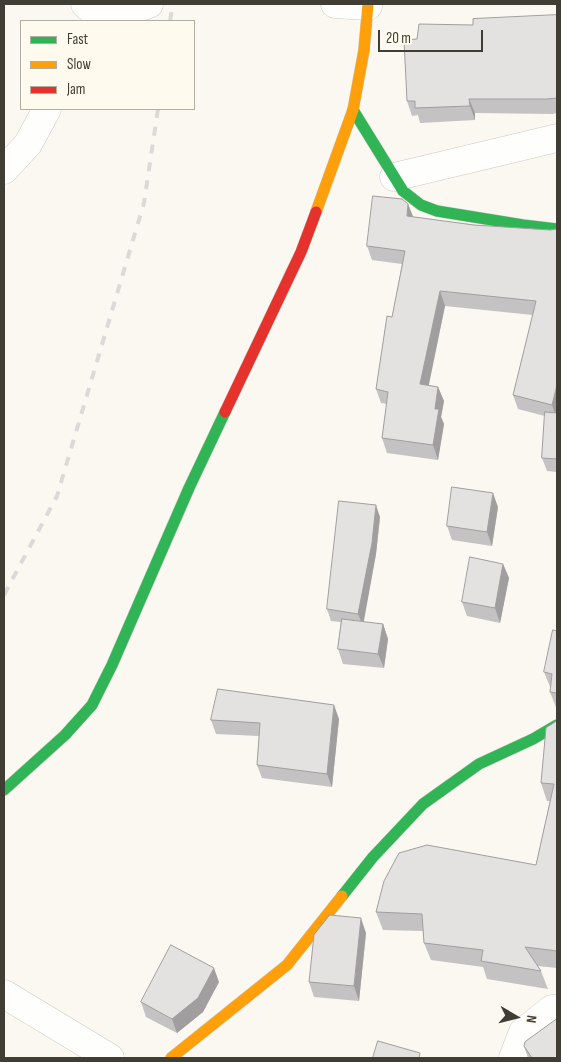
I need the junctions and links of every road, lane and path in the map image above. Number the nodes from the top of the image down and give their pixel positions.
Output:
1 (149, 4) edge
2 (335, 4) edge
3 (368, 5) edge
4 (98, 15) edge
5 (46, 110) edge
6 (353, 110) junction
7 (557, 138) edge
8 (4, 170) edge
9 (394, 176) junction
10 (557, 229) edge
11 (557, 725) edge
12 (4, 790) edge
13 (4, 994) edge
14 (557, 1009) edge
15 (110, 1058) edge
16 (171, 1058) edge
17 (513, 1058) edge

1 - 4 street
2 - 3 street
3 - 6 street
5 - 8 street
6 - 9 street
6 - 12 street
7 - 9 street
9 - 10 street
11 - 16 street
13 - 15 street
14 - 17 street

